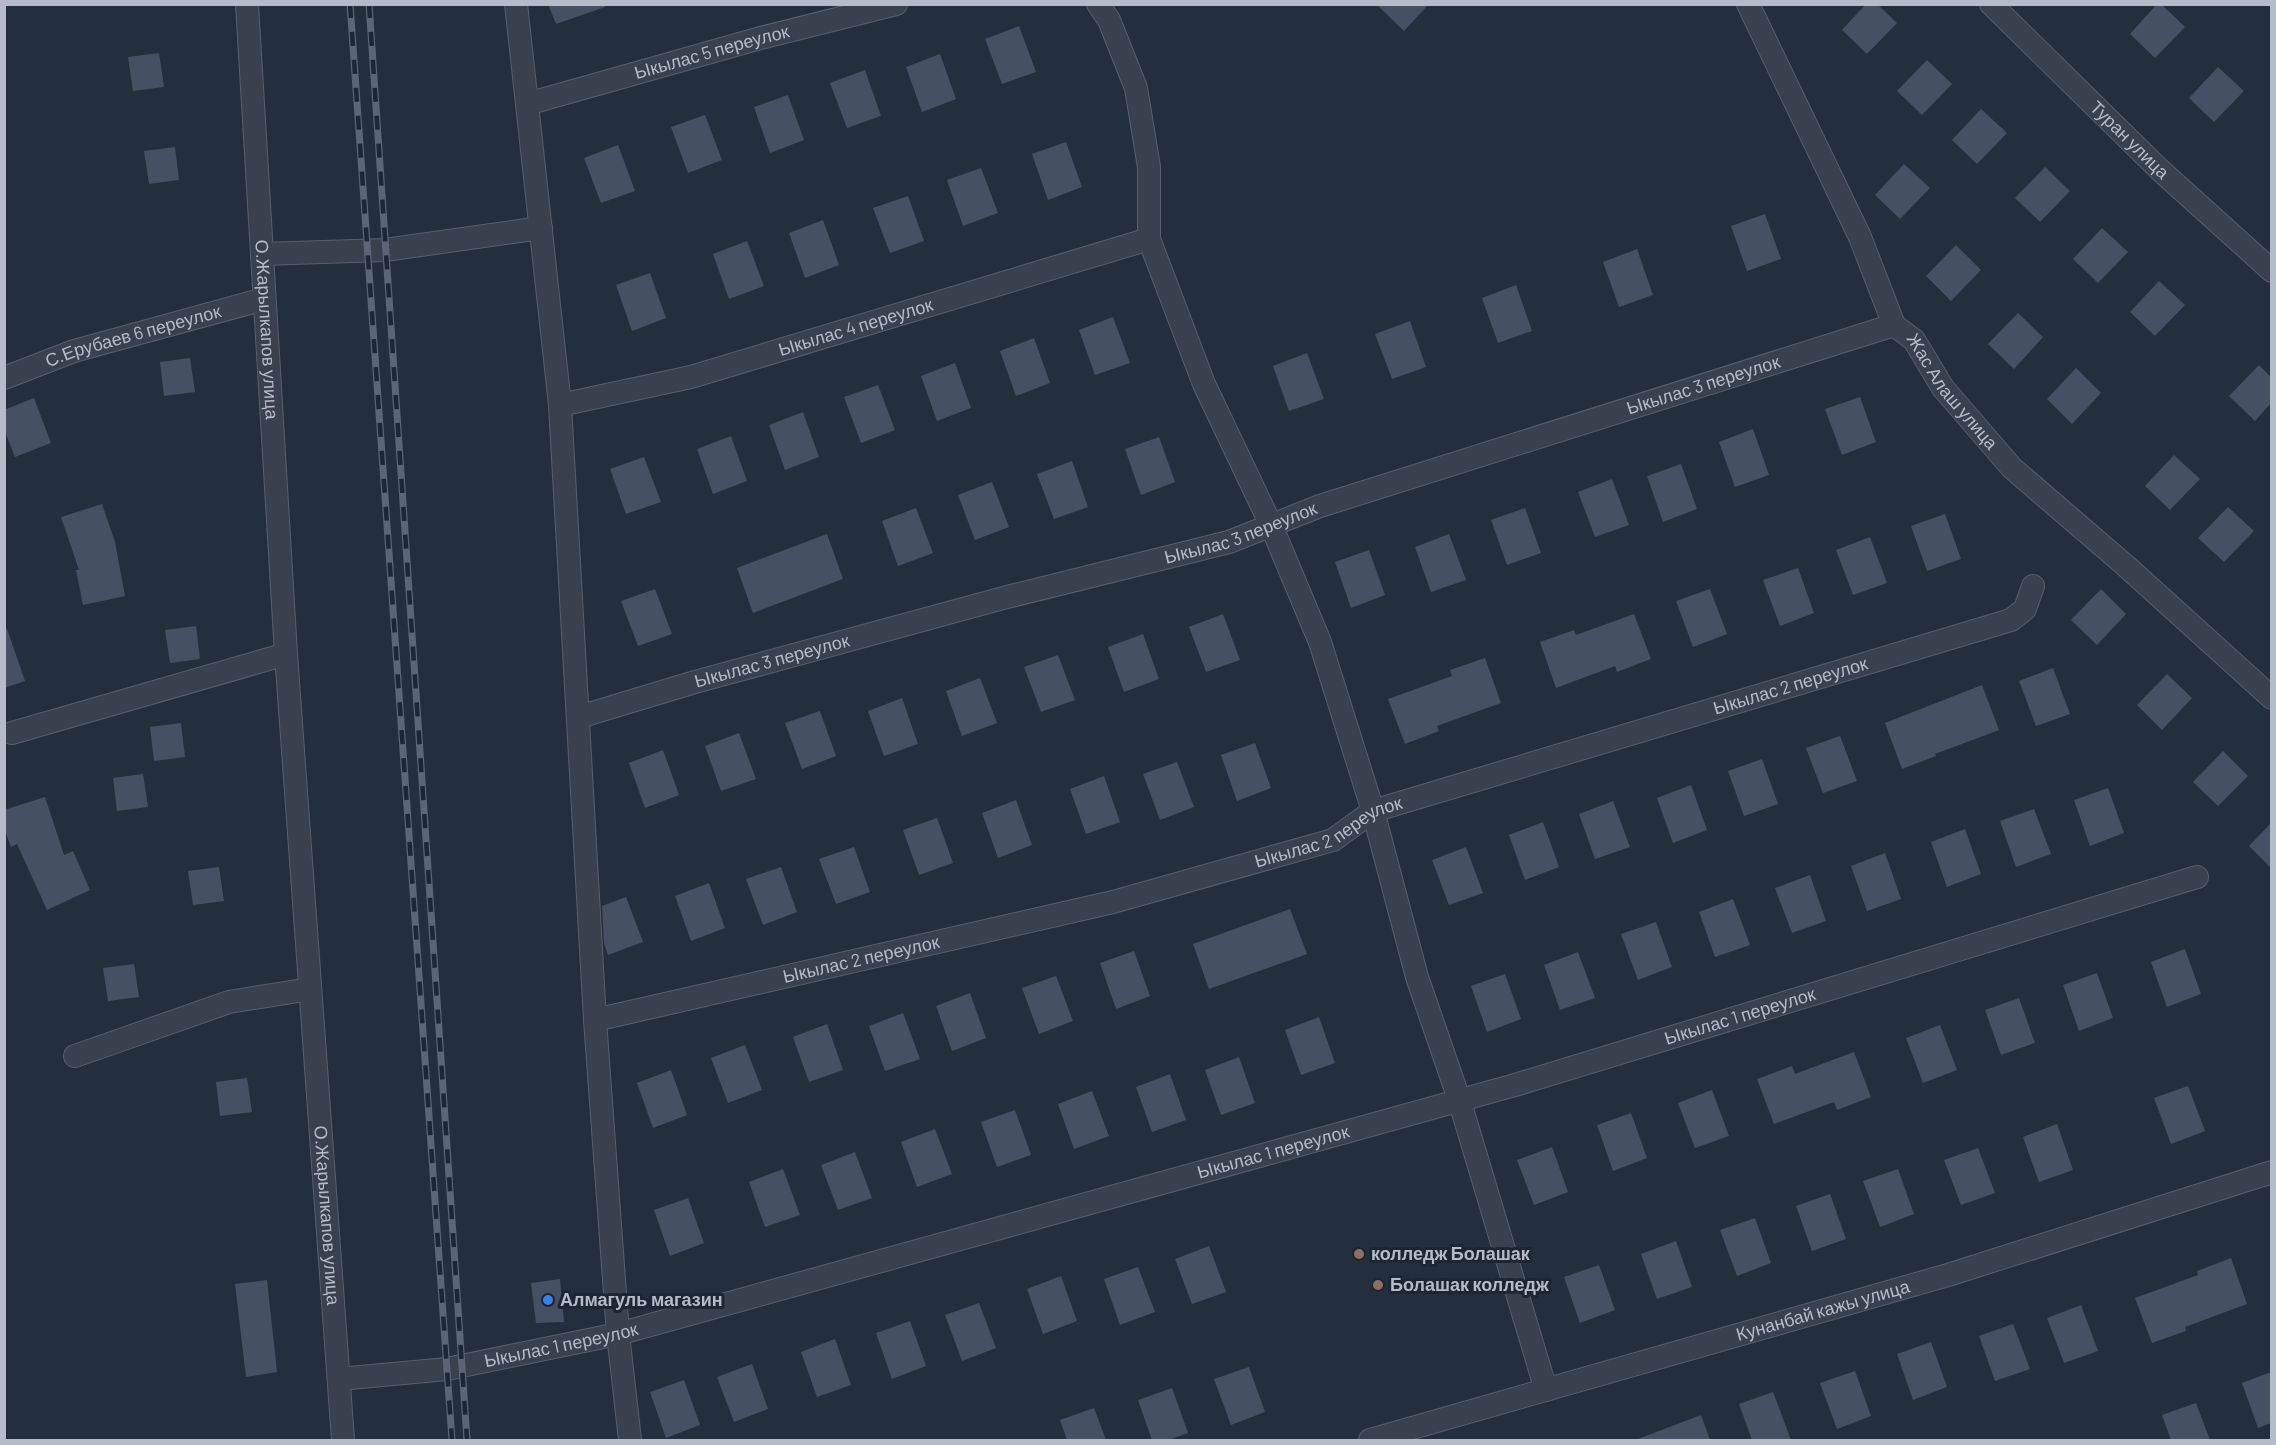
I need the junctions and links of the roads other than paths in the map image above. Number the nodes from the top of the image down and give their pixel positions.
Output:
1 (247, 4) edge
2 (516, 4) edge
3 (896, 4) edge
4 (1098, 4) edge
5 (1748, 4) edge
6 (1991, 4) edge
7 (527, 104) junction
8 (541, 228) junction
9 (1149, 239) junction
10 (262, 254) junction
11 (2271, 271) edge
12 (264, 299) junction
13 (1894, 325) junction
14 (4, 378) edge
15 (560, 405) junction
16 (1271, 525) junction
17 (2033, 586) dead end
18 (286, 654) junction
19 (2271, 698) edge
20 (579, 717) junction
21 (12, 733) dead end
22 (1373, 811) junction
23 (2197, 877) dead end
24 (310, 989) junction
25 (595, 1020) junction
26 (75, 1056) dead end
27 (1459, 1099) junction
28 (2271, 1172) edge
29 (618, 1334) junction
30 (339, 1379) junction
31 (1546, 1390) junction
32 (343, 1440) edge
33 (630, 1440) edge
34 (1371, 1440) edge

1 - 10 street, О.Жарылкапов улица
2 - 7 street
3 - 7 street, Ыкылас 5 переулок
4 - 9 street
5 - 13 street, Жас Алаш улица
6 - 11 street, Туран улица
7 - 8 street
8 - 10 street
8 - 15 street
9 - 15 street, Ыкылас 4 переулок
9 - 16 street
10 - 12 street, О.Жарылкапов улица
12 - 14 street, С.Ерубаев 6 переулок
12 - 18 street, О.Жарылкапов улица
13 - 16 street, Ыкылас 3 переулок
13 - 19 street, Жас Алаш улица
15 - 20 street
16 - 20 street, Ыкылас 3 переулок
16 - 22 street
17 - 22 street, Ыкылас 2 переулок
18 - 21 street
18 - 24 street, О.Жарылкапов улица
20 - 25 street
22 - 25 street, Ыкылас 2 переулок
22 - 27 street
23 - 27 street, Ыкылас 1 переулок
24 - 26 street
24 - 30 street, О.Жарылкапов улица
25 - 29 street
27 - 29 street, Ыкылас 1 переулок
27 - 31 street
28 - 31 street, Кунанбай кажы улица
29 - 30 street, Ыкылас 1 переулок
29 - 33 street
30 - 32 street, О.Жарылкапов улица
31 - 34 street, Кунанбай кажы улица

